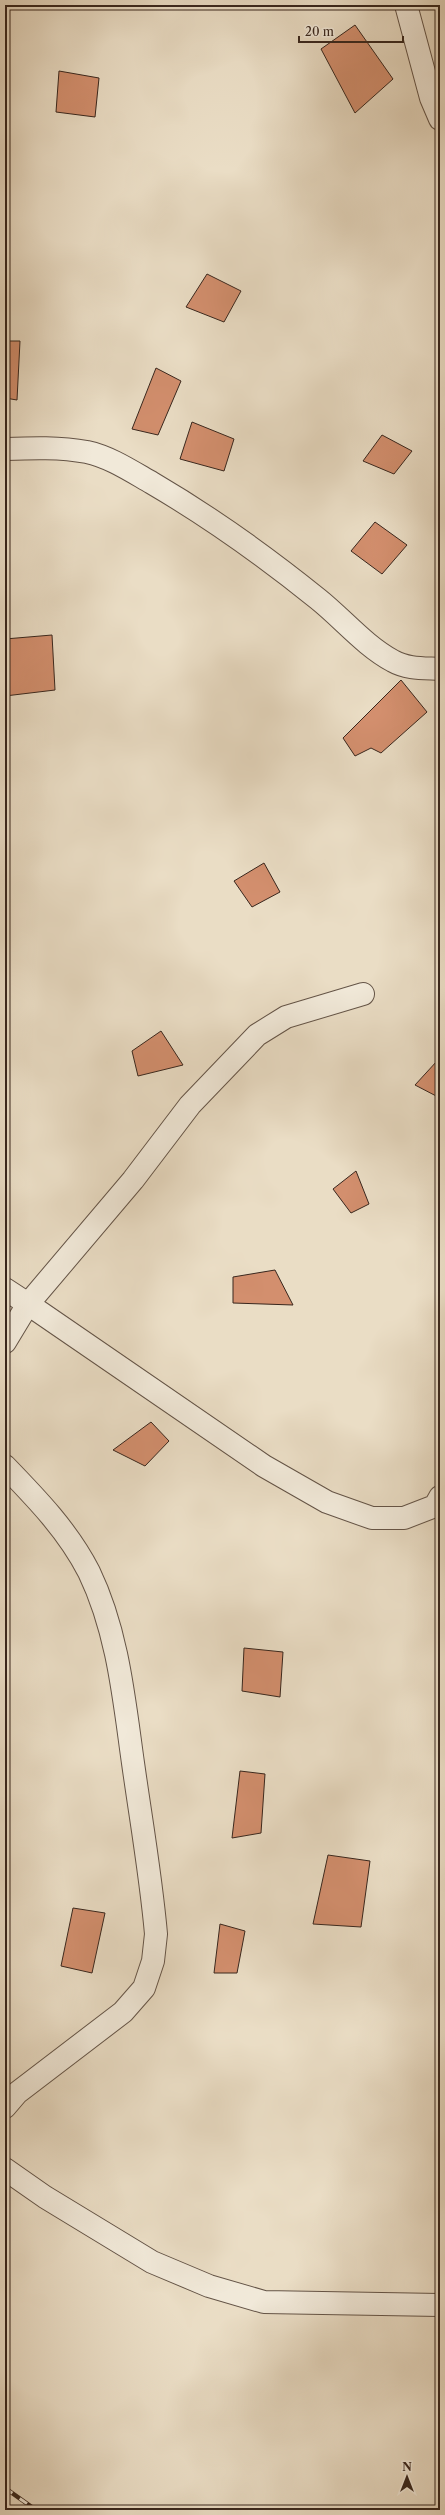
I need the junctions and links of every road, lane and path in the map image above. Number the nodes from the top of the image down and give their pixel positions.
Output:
1 (406, 5) edge
2 (440, 119) edge
3 (5, 449) edge
4 (440, 669) edge
5 (364, 994) dead end
6 (5, 1289) edge
7 (28, 1304) junction
8 (5, 1342) edge
9 (5, 1466) edge
10 (440, 1497) edge
11 (5, 2107) edge
12 (5, 2169) edge
13 (440, 2306) edge

1 - 2 street
3 - 4 street
5 - 7 street
6 - 7 street
7 - 8 street
7 - 10 street
9 - 11 street
12 - 13 street

